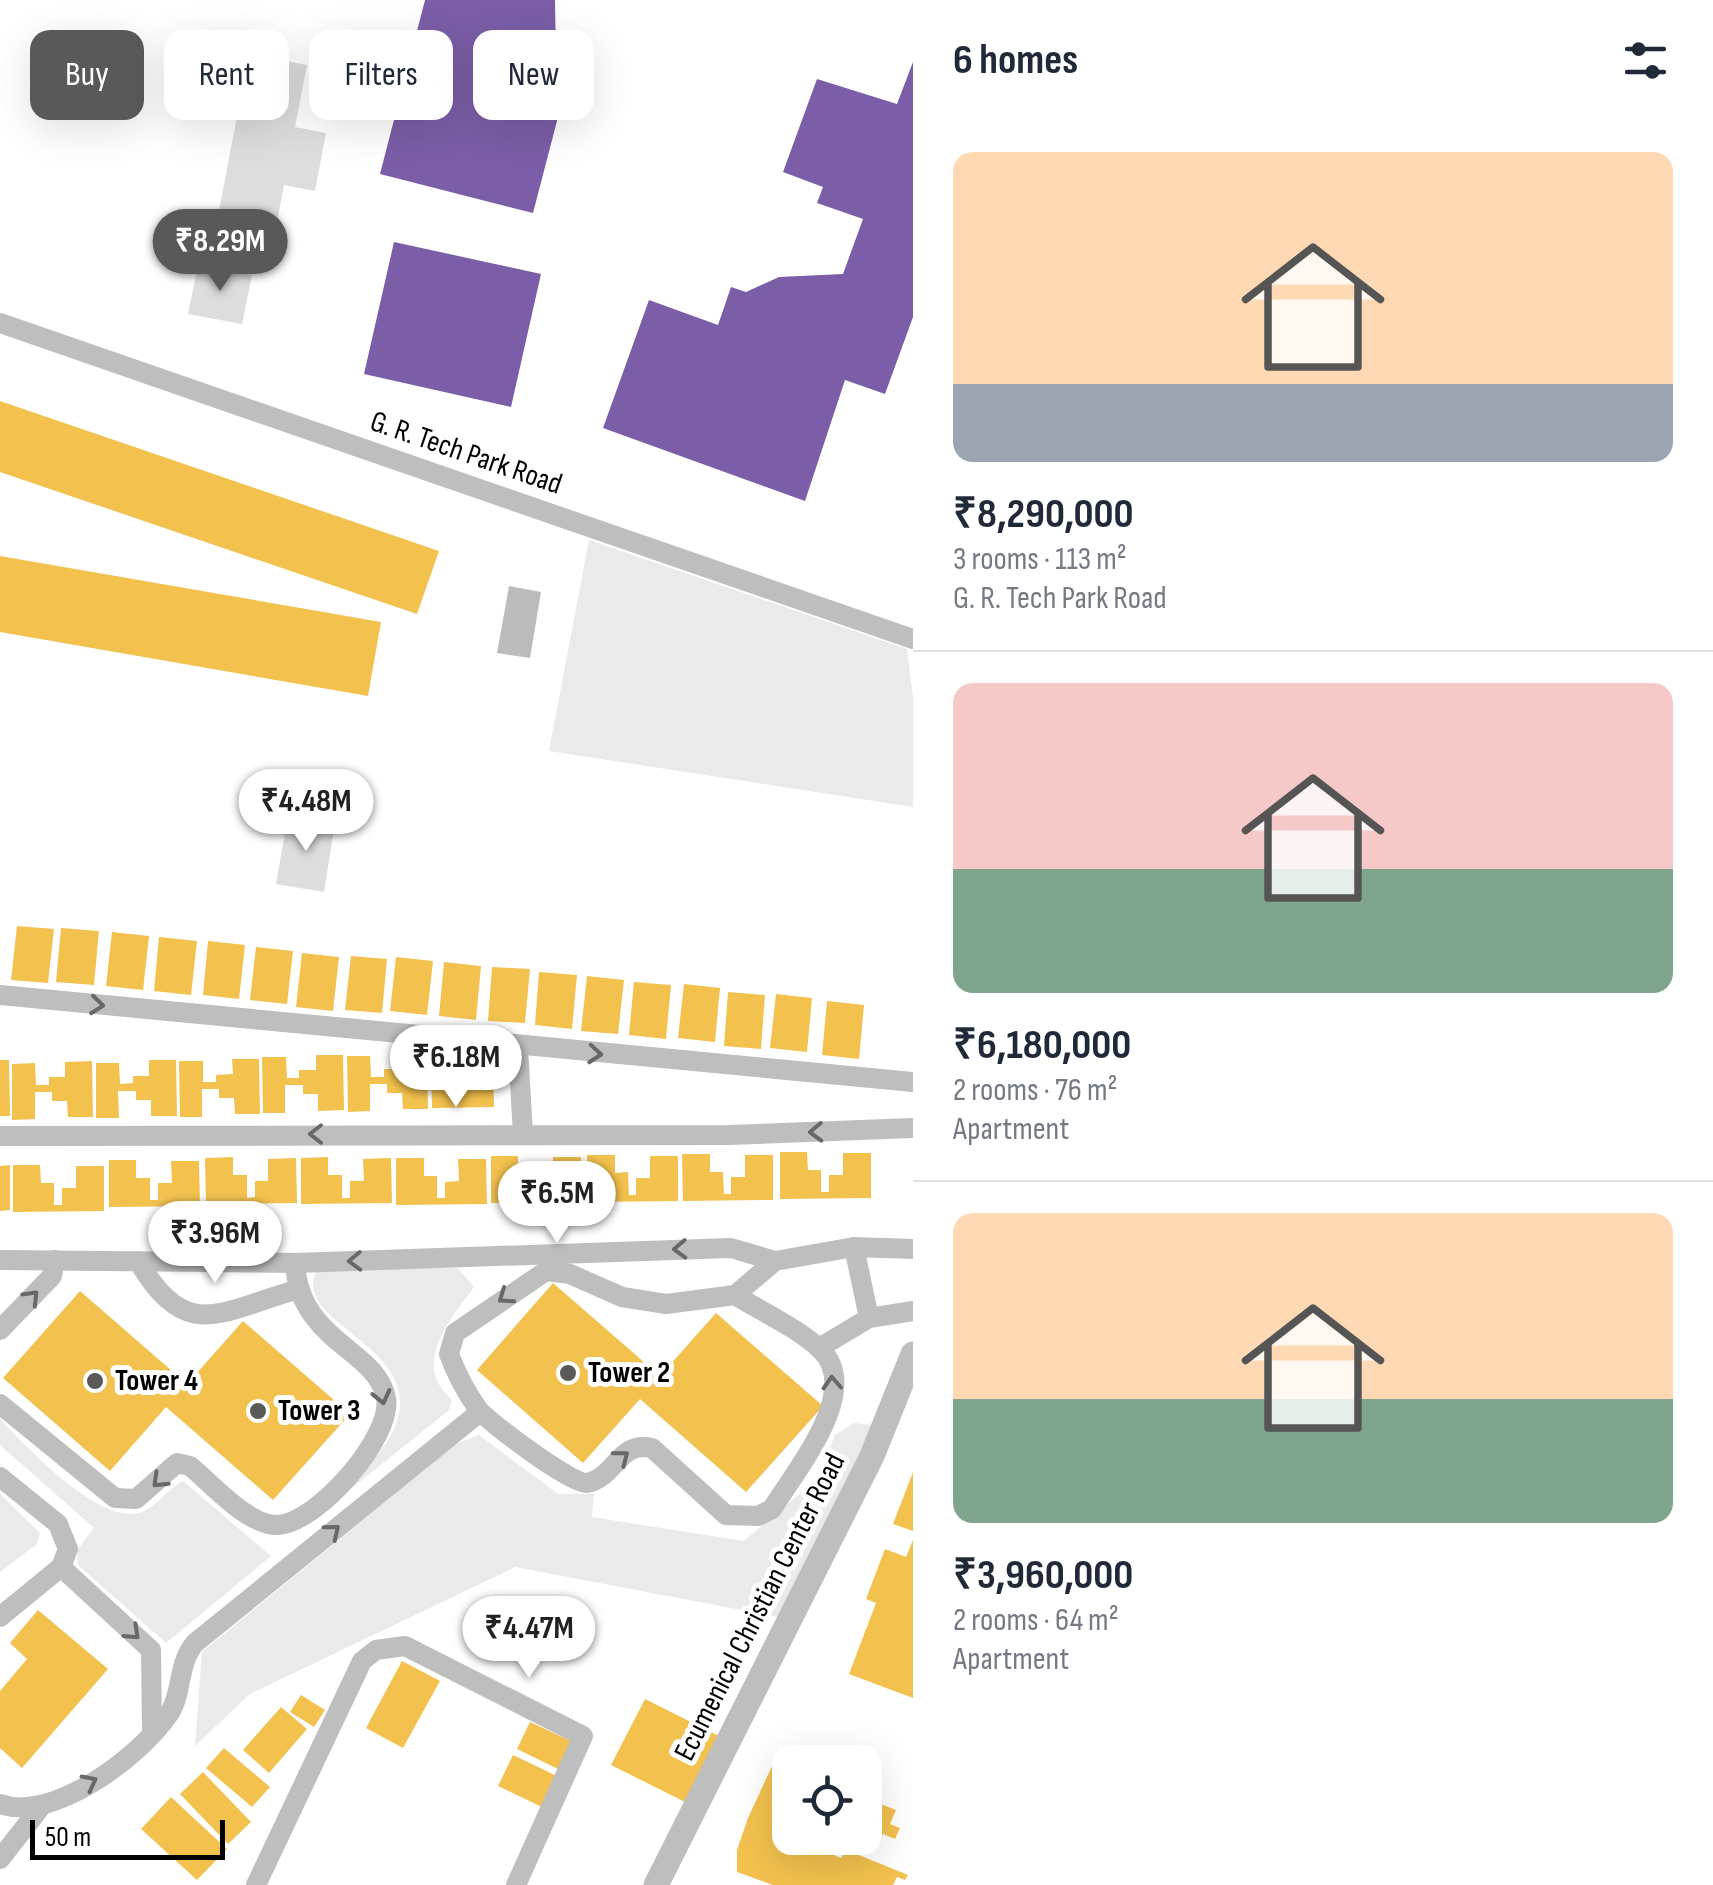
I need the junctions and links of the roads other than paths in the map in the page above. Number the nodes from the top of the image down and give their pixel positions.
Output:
1 (0, 323) edge
2 (913, 639) edge
3 (0, 995) edge
4 (518, 1048) junction
5 (913, 1082) edge
6 (913, 1128) edge
7 (523, 1135) junction
8 (0, 1136) edge
9 (854, 1247) junction
10 (913, 1249) edge
11 (0, 1260) edge
12 (55, 1260) junction
13 (138, 1261) junction
14 (775, 1261) junction
15 (294, 1263) junction
16 (296, 1290) junction
17 (735, 1295) junction
18 (913, 1311) edge
19 (869, 1318) junction
20 (0, 1330) edge
21 (819, 1348) junction
22 (913, 1354) edge
23 (0, 1404) edge
24 (480, 1412) junction
25 (0, 1477) edge
26 (276, 1525) junction
27 (301, 1557) junction
28 (61, 1567) junction
29 (0, 1617) edge
30 (152, 1731) junction
31 (0, 1804) edge
32 (40, 1808) junction
33 (0, 1859) edge
34 (256, 1885) edge
35 (516, 1885) edge
36 (656, 1885) edge

1 - 2 street, G. R. Tech Park Road
3 -> 4 street
4 -> 5 street
4 - 7 street
6 -> 7 street
7 -> 8 street
9 - 10 street
9 - 14 street
9 - 19 street
11 - 12 street
12 - 13 street
20 -> 12 street
13 - 15 street
13 - 16 street
14 -> 15 street
14 - 17 street
15 - 16 street
16 -> 26 street
17 - 21 street
17 -> 24 street
18 - 19 street
19 - 21 street
24 -> 21 street
22 - 36 street, Ecumenical Christian Center Road
26 -> 23 street
27 -> 24 street
25 - 28 street
26 - 27 street
27 - 30 street
28 - 29 street
28 -> 30 street
32 -> 30 street
31 - 32 street
32 - 33 street
34 - 35 street

